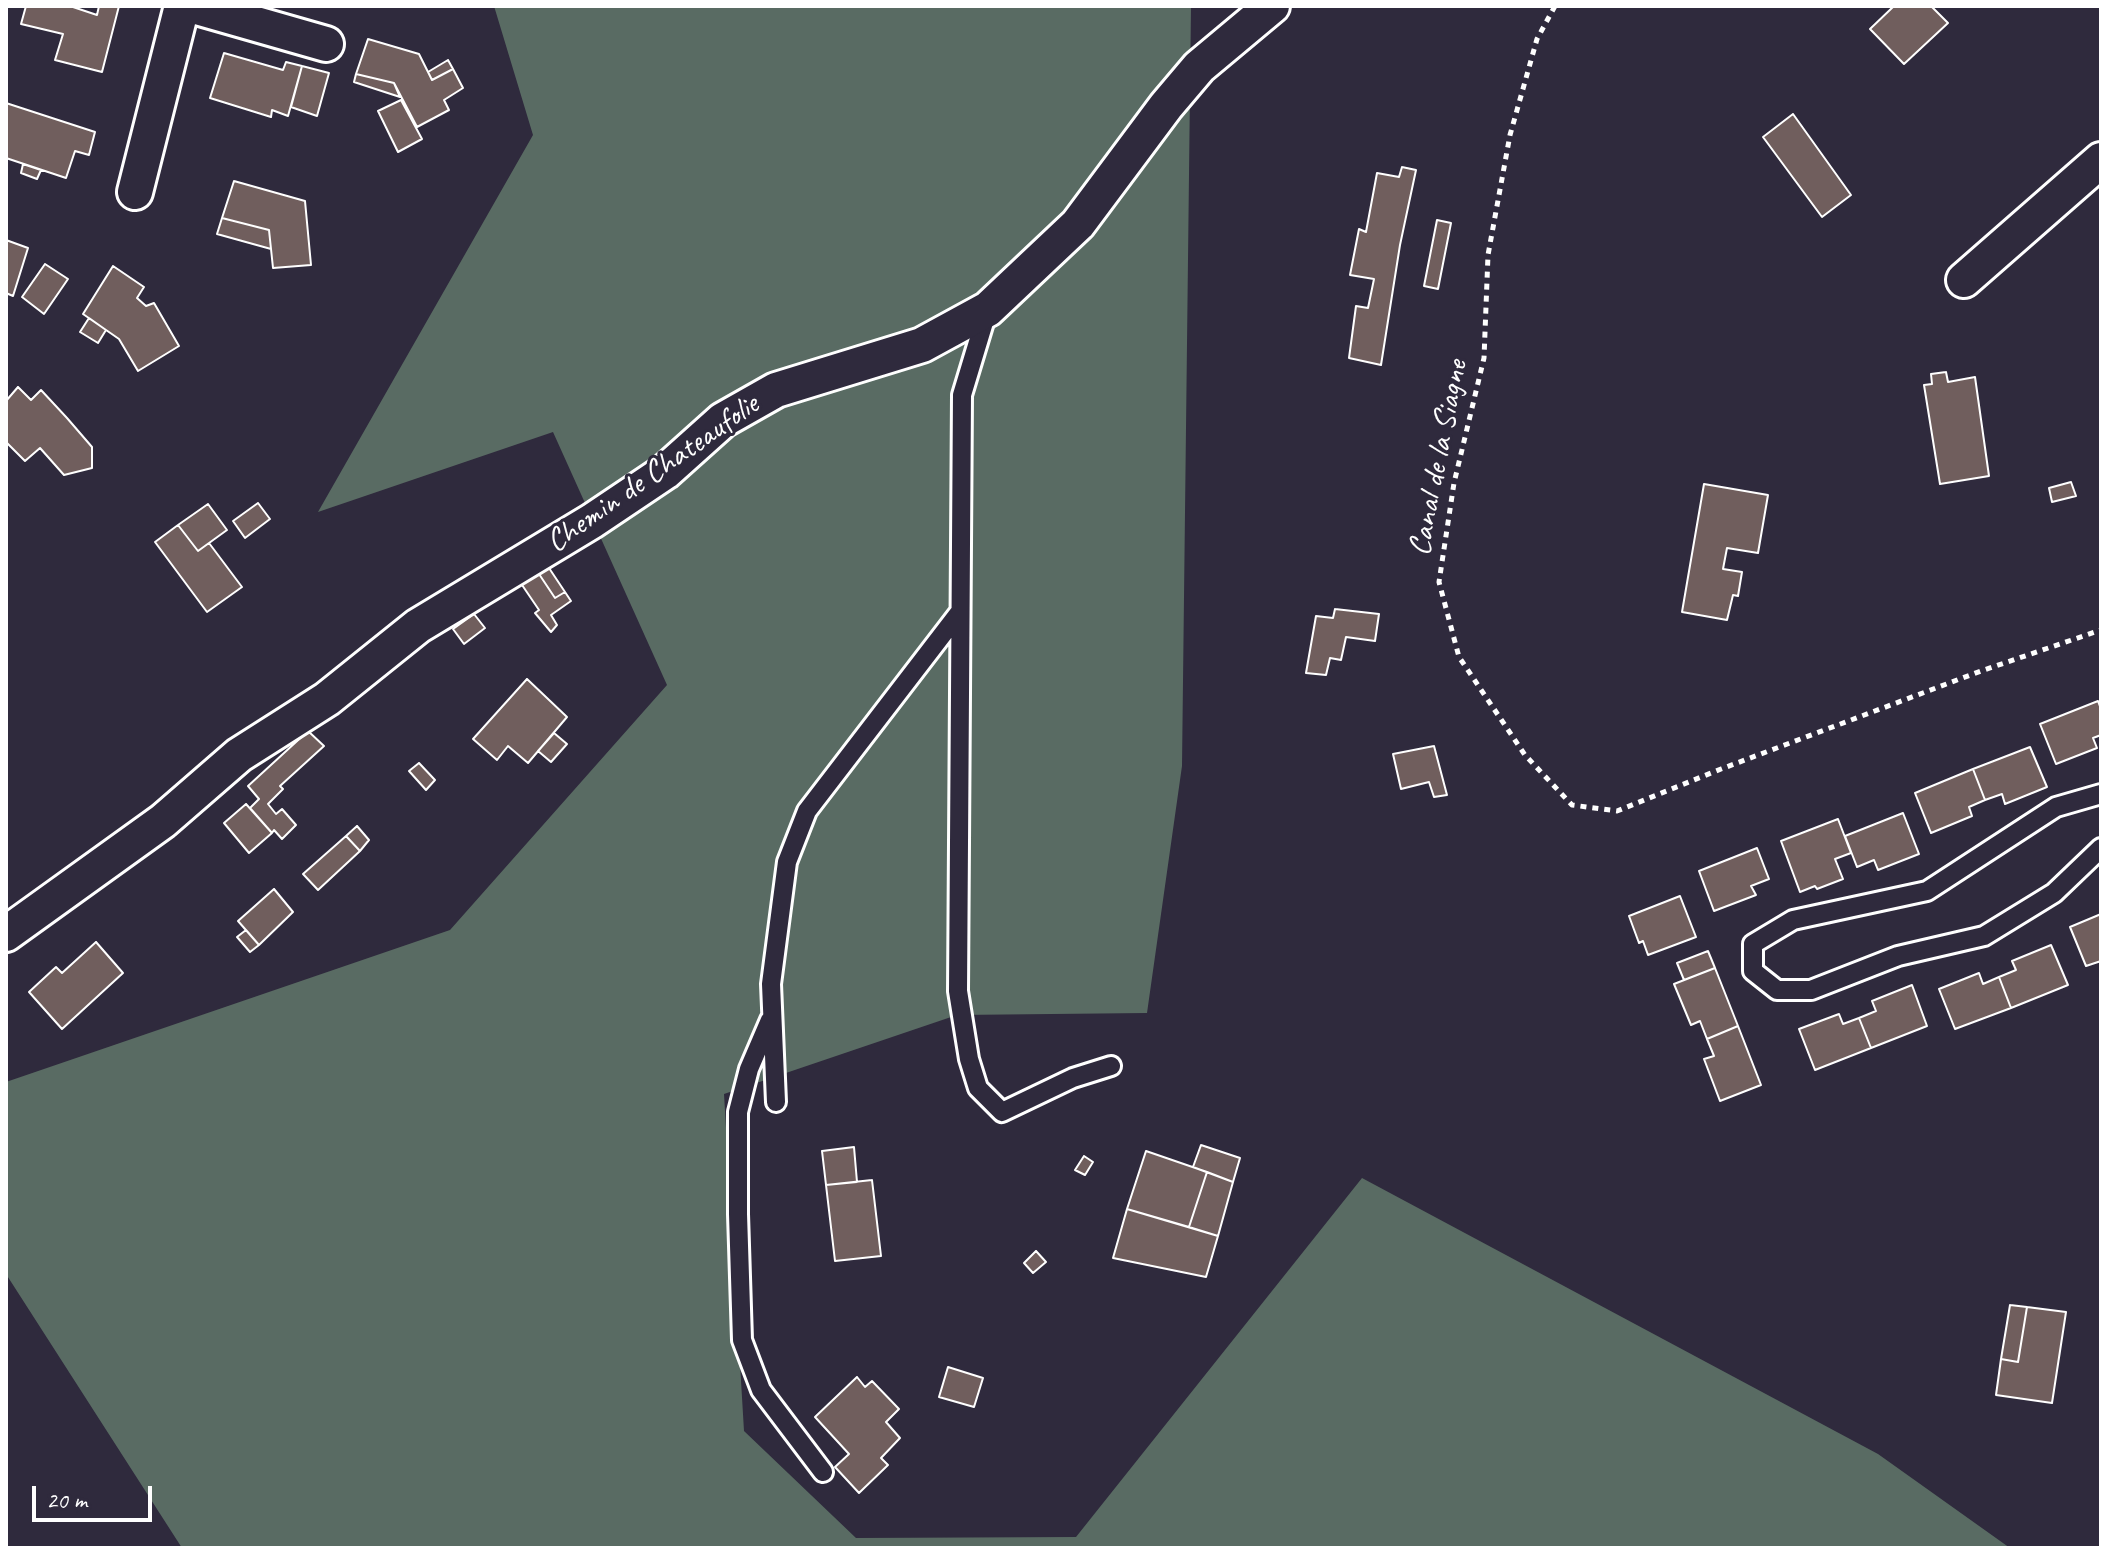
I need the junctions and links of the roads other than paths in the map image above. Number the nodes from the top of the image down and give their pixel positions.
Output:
1 (182, 6) edge
2 (193, 6) edge
3 (1272, 6) edge
4 (326, 44) dead end
5 (2101, 160) edge
6 (135, 192) dead end
7 (1964, 280) dead end
8 (988, 309) junction
9 (959, 613) junction
10 (2101, 794) edge
11 (2101, 848) edge
12 (6, 934) edge
13 (772, 1014) junction
14 (1111, 1066) dead end
15 (776, 1102) dead end
16 (823, 1472) dead end

1 - 6 street
2 - 4 street
3 - 8 street, Chemin de Chateaufolie
5 - 7 street
8 - 9 lane
8 - 12 street, Chemin de Chateaufolie
9 - 13 lane
9 - 14 lane
10 - 11 lane
13 - 15 lane
13 - 16 lane

